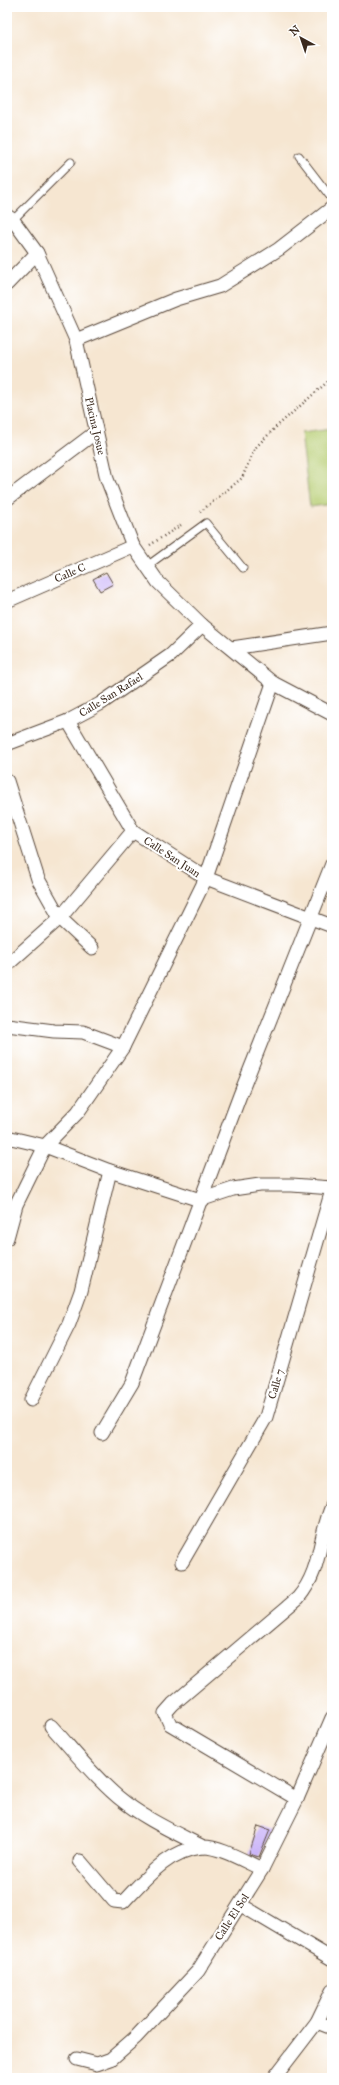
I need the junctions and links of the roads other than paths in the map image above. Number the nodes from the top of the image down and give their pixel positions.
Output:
1 (299, 156) dead end
2 (71, 162) dead end
3 (332, 199) edge
4 (332, 208) edge
5 (10, 218) edge
6 (37, 253) junction
7 (7, 284) edge
8 (76, 340) junction
9 (96, 432) junction
10 (7, 499) edge
11 (135, 550) junction
12 (147, 566) junction
13 (243, 568) dead end
14 (7, 601) edge
15 (202, 625) junction
16 (332, 633) edge
17 (232, 648) junction
18 (273, 683) junction
19 (332, 714) edge
20 (68, 721) junction
21 (7, 744) edge
22 (7, 781) edge
23 (133, 832) junction
24 (332, 864) edge
25 (206, 878) junction
26 (311, 917) junction
27 (60, 918) junction
28 (332, 926) edge
29 (92, 948) dead end
30 (7, 965) edge
31 (7, 1025) edge
32 (123, 1047) junction
33 (7, 1137) edge
34 (45, 1146) junction
35 (110, 1171) junction
36 (332, 1189) edge
37 (200, 1200) junction
38 (7, 1238) edge
39 (31, 1400) dead end
40 (102, 1433) dead end
41 (332, 1506) edge
42 (182, 1562) dead end
43 (332, 1718) edge
44 (51, 1726) dead end
45 (297, 1799) junction
46 (203, 1847) junction
47 (80, 1861) dead end
48 (262, 1869) junction
49 (241, 1905) junction
50 (332, 1959) edge
51 (332, 1990) edge
52 (317, 2022) junction
53 (332, 2028) edge
54 (77, 2059) dead end
55 (274, 2078) edge

1 - 3 lane
2 - 5 lane
4 - 8 street
5 - 6 street, Placina Josue
6 - 7 street
6 - 8 street, Placina Josue
8 - 9 street, Placina Josue
9 - 10 street
9 - 11 street, Placina Josue
11 - 12 street, Placina Josue
11 - 14 street, Calle C
12 - 13 lane
12 - 15 street, Placina Josue
15 - 17 street, Placina Josue
15 - 20 street, Calle San Rafael
16 - 17 street
17 - 18 street, Placina Josue
18 - 19 street, Placina Josue
18 - 25 street
20 - 21 street, Calle San Rafael
20 - 23 street, Calle San Juan
22 - 27 street
23 - 25 street, Calle San Juan
23 - 27 street
24 - 26 street
25 - 26 street, Calle San Juan
25 - 32 street
26 - 28 street, Calle San Juan
26 - 37 street
27 - 29 street
27 - 30 street
31 - 32 street
32 - 34 street
33 - 34 street
34 - 35 street
34 - 38 street
35 - 37 street
35 - 39 street
36 - 37 street
36 - 42 street, Calle 7
37 - 40 street
41 - 45 street
43 - 45 street, Calle El Sol
44 - 46 street
45 - 48 street, Calle El Sol
46 - 47 street
46 - 48 street
48 - 49 street, Calle El Sol
49 - 50 street
49 - 54 street, Calle El Sol
51 - 52 street
52 - 53 street
52 - 55 street

